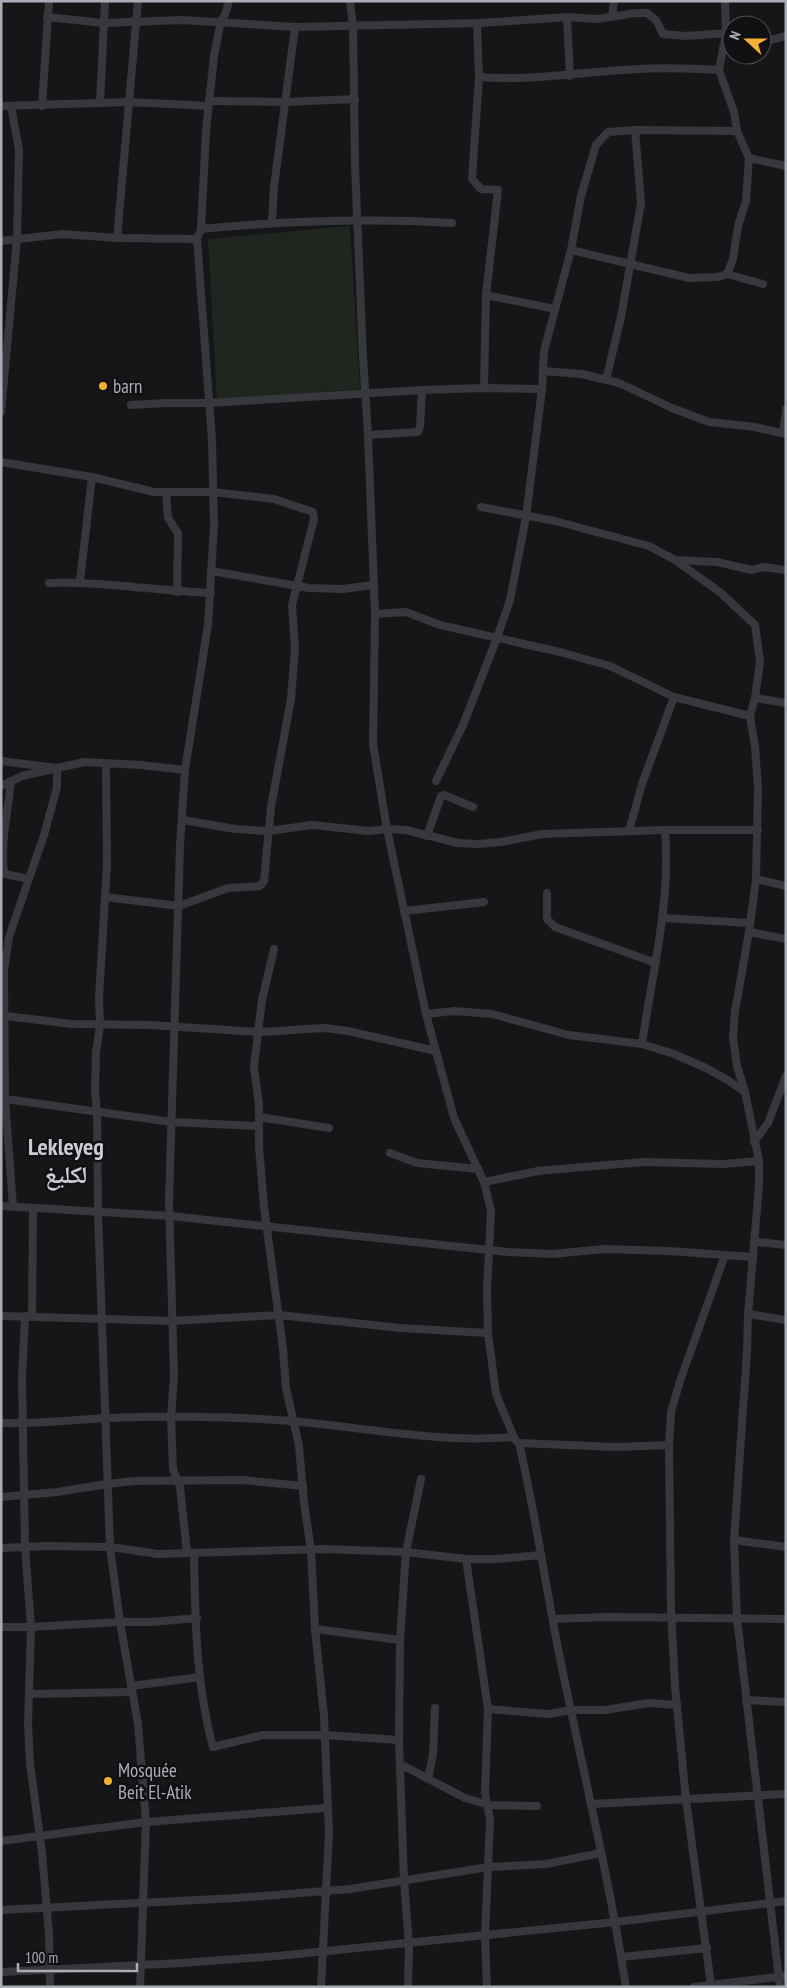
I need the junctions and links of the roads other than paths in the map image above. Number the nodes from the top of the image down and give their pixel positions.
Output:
1 (49, 1) edge
2 (105, 1) edge
3 (138, 1) edge
4 (229, 1) edge
5 (350, 1) edge
6 (614, 1) edge
7 (724, 2) edge
8 (726, 15) edge
9 (47, 17) junction
10 (567, 17) junction
11 (612, 17) junction
12 (137, 22) junction
13 (221, 22) junction
14 (103, 23) junction
15 (477, 23) junction
16 (353, 26) junction
17 (295, 27) junction
18 (722, 34) edge
19 (786, 36) edge
20 (772, 40) edge
21 (722, 62) edge
22 (720, 70) junction
23 (570, 76) junction
24 (479, 77) junction
25 (355, 99) junction
26 (130, 102) junction
27 (285, 102) junction
28 (208, 103) junction
29 (100, 104) junction
30 (1, 106) edge
31 (12, 106) junction
32 (42, 106) junction
33 (635, 130) junction
34 (737, 131) junction
35 (749, 158) junction
36 (786, 166) edge
37 (358, 220) junction
38 (272, 222) junction
39 (452, 223) dead end
40 (201, 229) junction
41 (117, 238) junction
42 (17, 239) junction
43 (197, 239) junction
44 (1, 241) edge
45 (571, 250) junction
46 (630, 263) junction
47 (727, 274) junction
48 (762, 284) dead end
49 (486, 295) junction
50 (555, 309) junction
51 (543, 371) junction
52 (606, 380) junction
53 (484, 388) junction
54 (542, 389) junction
55 (422, 390) junction
56 (365, 395) junction
57 (209, 403) junction
58 (130, 404) dead end
59 (786, 409) edge
60 (1, 412) edge
61 (784, 433) edge
62 (368, 435) junction
63 (1, 462) edge
64 (92, 477) junction
65 (213, 492) junction
66 (166, 494) junction
67 (481, 507) dead end
68 (526, 517) junction
69 (676, 560) junction
70 (786, 570) edge
71 (211, 571) junction
72 (80, 582) junction
73 (49, 583) dead end
74 (373, 585) junction
75 (297, 586) junction
76 (177, 592) junction
77 (211, 593) junction
78 (375, 614) junction
79 (497, 638) junction
80 (674, 698) junction
81 (756, 698) junction
82 (786, 703) edge
83 (750, 716) junction
84 (1, 761) edge
85 (106, 764) junction
86 (57, 768) junction
87 (185, 770) junction
88 (436, 780) dead end
89 (11, 781) junction
90 (1, 786) edge
91 (473, 807) dead end
92 (183, 820) junction
93 (387, 829) junction
94 (665, 830) junction
95 (758, 830) junction
96 (268, 831) junction
97 (629, 831) junction
98 (427, 836) junction
99 (2, 873) edge
100 (28, 879) junction
101 (756, 879) junction
102 (786, 886) edge
103 (547, 893) dead end
104 (105, 897) junction
105 (484, 902) dead end
106 (179, 906) junction
107 (404, 911) junction
108 (663, 918) junction
109 (749, 923) junction
110 (749, 932) junction
111 (786, 939) edge
112 (274, 949) dead end
113 (656, 963) junction
114 (3, 971) edge
115 (426, 1014) junction
116 (6, 1016) junction
117 (100, 1026) junction
118 (174, 1026) junction
119 (259, 1032) junction
120 (642, 1044) junction
121 (436, 1051) junction
122 (786, 1076) edge
123 (745, 1092) junction
124 (5, 1099) junction
125 (97, 1112) junction
126 (4, 1115) edge
127 (259, 1117) junction
128 (172, 1122) junction
129 (258, 1126) junction
130 (329, 1128) dead end
131 (754, 1142) junction
132 (390, 1153) dead end
133 (758, 1161) junction
134 (478, 1169) junction
135 (484, 1182) junction
136 (1, 1206) edge
137 (12, 1207) junction
138 (33, 1208) junction
139 (98, 1213) junction
140 (170, 1216) junction
141 (267, 1226) junction
142 (756, 1242) junction
143 (786, 1246) edge
144 (489, 1249) junction
145 (725, 1255) junction
146 (753, 1257) junction
147 (748, 1314) junction
148 (278, 1315) junction
149 (1, 1316) edge
150 (28, 1316) junction
151 (103, 1319) junction
152 (786, 1320) edge
153 (172, 1321) junction
154 (488, 1333) junction
155 (172, 1417) junction
156 (105, 1418) junction
157 (292, 1421) junction
158 (1, 1423) edge
159 (23, 1423) junction
160 (516, 1440) junction
161 (669, 1445) junction
162 (422, 1479) dead end
163 (177, 1480) junction
164 (107, 1484) junction
165 (303, 1486) junction
166 (26, 1496) junction
167 (1, 1497) edge
168 (734, 1540) junction
169 (25, 1547) junction
170 (110, 1547) junction
171 (786, 1547) edge
172 (1, 1548) edge
173 (311, 1550) junction
174 (406, 1552) junction
175 (190, 1553) junction
176 (541, 1555) junction
177 (466, 1559) junction
178 (671, 1617) junction
179 (197, 1618) junction
180 (737, 1618) junction
181 (552, 1619) junction
182 (786, 1619) edge
183 (120, 1622) junction
184 (1, 1627) edge
185 (31, 1627) junction
186 (315, 1629) junction
187 (400, 1640) junction
188 (200, 1676) junction
189 (132, 1689) junction
190 (30, 1694) junction
191 (746, 1700) junction
192 (786, 1702) edge
193 (677, 1705) junction
194 (436, 1708) dead end
195 (488, 1709) junction
196 (571, 1710) junction
197 (324, 1735) junction
198 (399, 1740) junction
199 (400, 1764) junction
200 (428, 1779) junction
201 (786, 1794) edge
202 (758, 1796) junction
203 (686, 1800) junction
204 (591, 1804) junction
205 (489, 1805) junction
206 (537, 1806) dead end
207 (326, 1808) junction
208 (146, 1822) junction
209 (40, 1837) junction
210 (1, 1841) edge
211 (602, 1853) junction
212 (489, 1867) junction
213 (404, 1880) junction
214 (327, 1890) junction
215 (786, 1901) edge
216 (770, 1902) junction
217 (144, 1903) junction
218 (47, 1908) junction
219 (1, 1910) edge
220 (703, 1913) junction
221 (616, 1922) junction
222 (486, 1936) junction
223 (409, 1944) junction
224 (707, 1948) junction
225 (323, 1952) junction
226 (621, 1957) junction
227 (141, 1964) junction
228 (50, 1969) junction
229 (1, 1972) edge
230 (782, 1977) edge
231 (711, 1985) junction
232 (50, 1987) edge
233 (140, 1987) edge
234 (320, 1987) edge
235 (408, 1987) edge
236 (487, 1987) edge
237 (626, 1987) edge
238 (694, 1987) edge
239 (780, 1987) edge

1 - 9 street
2 - 14 street
3 - 12 street
4 - 13 street
5 - 16 street
6 - 11 street
7 - 8 street
9 - 14 street
9 - 32 street
10 - 11 street
10 - 15 street
10 - 23 street
11 - 18 street
12 - 13 street
12 - 14 street
12 - 26 street
13 - 17 street
13 - 28 street
14 - 29 street
15 - 16 street
15 - 24 street
16 - 17 street
16 - 25 street
17 - 27 street
19 - 20 street
21 - 22 street
22 - 23 street
22 - 34 street
23 - 24 street
24 - 49 street
25 - 27 street
25 - 37 street
26 - 28 street
26 - 29 street
26 - 41 street
27 - 28 street
27 - 38 street
28 - 40 street
29 - 32 street
30 - 31 street
31 - 32 street
31 - 42 street
33 - 34 street
33 - 45 street
33 - 46 street
34 - 35 street
35 - 36 street
35 - 47 street
37 - 38 street
37 - 39 street
37 - 56 street
38 - 40 street
40 - 43 street
41 - 42 street
41 - 43 street
42 - 44 street
42 - 60 street
43 - 57 street
45 - 46 street
45 - 50 street
46 - 47 street
46 - 52 street
47 - 48 street
49 - 50 street
49 - 53 street
50 - 51 street
51 - 52 street
51 - 54 street
52 - 61 street
53 - 54 street
53 - 55 street
54 - 68 street
55 - 56 street
55 - 62 street
56 - 57 street
56 - 62 street
57 - 58 street
57 - 65 street
59 - 61 street
62 - 74 street
63 - 64 street
64 - 66 street
64 - 72 street
65 - 66 street
65 - 71 street
65 - 75 street
66 - 76 street
67 - 68 street
68 - 69 street
68 - 79 street
69 - 70 street
69 - 81 street
71 - 75 street
71 - 77 street
72 - 73 street
72 - 76 street
74 - 75 street
74 - 78 street
75 - 96 street
76 - 77 street
77 - 87 street
78 - 79 street
78 - 93 street
79 - 80 street
79 - 88 street
80 - 83 street
80 - 97 street
81 - 82 street
81 - 83 street
83 - 95 street
84 - 86 street
85 - 86 street
85 - 87 street
85 - 104 street
86 - 89 street
86 - 100 street
87 - 92 street
89 - 90 street
89 - 99 street
91 - 98 street
92 - 96 street
92 - 106 street
93 - 96 street
93 - 98 street
93 - 107 street
94 - 95 street
94 - 97 street
94 - 108 street
95 - 101 street
96 - 106 street
97 - 98 street
99 - 100 street
100 - 114 street
101 - 102 street
101 - 109 street
103 - 113 street
104 - 106 street
104 - 117 street
105 - 107 street
106 - 118 street
107 - 115 street
108 - 109 street
108 - 113 street
109 - 110 street
110 - 111 street
110 - 123 street
112 - 119 street
113 - 120 street
114 - 116 street
115 - 120 street
115 - 121 street
116 - 117 street
116 - 124 street
117 - 118 street
117 - 125 street
118 - 119 street
118 - 128 street
119 - 121 street
119 - 127 street
120 - 123 street
121 - 134 street
122 - 131 street
123 - 131 street
124 - 125 street
124 - 126 street
125 - 128 street
125 - 139 street
126 - 137 street
127 - 129 street
127 - 130 street
128 - 129 street
128 - 140 street
129 - 141 street
131 - 133 street
132 - 134 street
133 - 135 street
133 - 142 street
134 - 135 street
135 - 144 street
136 - 137 street
137 - 138 street
138 - 139 street
138 - 150 street
139 - 140 street
139 - 151 street
140 - 141 street
140 - 153 street
141 - 144 street
141 - 148 street
142 - 143 street
142 - 146 street
144 - 145 street
144 - 154 street
145 - 146 street
145 - 161 street
146 - 147 street
147 - 152 street
147 - 168 street
148 - 153 street
148 - 154 street
148 - 157 street
149 - 150 street
150 - 151 street
150 - 159 street
151 - 153 street
151 - 156 street
153 - 155 street
154 - 160 street
155 - 156 street
155 - 157 street
155 - 163 street
156 - 159 street
156 - 164 street
157 - 160 street
157 - 165 street
158 - 159 street
159 - 166 street
160 - 161 street
160 - 176 street
161 - 178 street
162 - 174 street
163 - 164 street
163 - 165 street
163 - 175 street
164 - 166 street
164 - 170 street
165 - 173 street
166 - 167 street
166 - 169 street
168 - 171 street
168 - 180 street
169 - 170 street
169 - 172 street
169 - 185 street
170 - 175 street
170 - 183 street
173 - 174 street
173 - 175 street
173 - 186 street
174 - 177 street
174 - 187 street
175 - 179 street
176 - 177 street
176 - 181 street
177 - 195 street
178 - 180 street
178 - 181 street
178 - 193 street
179 - 183 street
179 - 188 street
180 - 182 street
180 - 191 street
181 - 196 street
183 - 185 street
183 - 189 street
184 - 185 street
185 - 190 street
186 - 187 street
186 - 197 street
187 - 198 street
188 - 189 street
188 - 197 street
189 - 190 street
189 - 208 street
190 - 209 street
191 - 192 street
191 - 202 street
193 - 196 street
193 - 203 street
194 - 200 street
195 - 196 street
195 - 205 street
196 - 204 street
197 - 198 street
197 - 207 street
198 - 199 street
199 - 200 street
199 - 213 street
200 - 205 street
201 - 202 street
202 - 203 street
202 - 216 street
203 - 204 street
203 - 220 street
204 - 211 street
205 - 206 street
205 - 212 street
207 - 208 street
207 - 214 street
208 - 209 street
208 - 217 street
209 - 210 street
209 - 218 street
211 - 212 street
211 - 221 street
212 - 213 street
212 - 222 street
213 - 214 street
213 - 223 street
214 - 217 street
214 - 225 street
215 - 216 street
216 - 220 street
216 - 230 street
217 - 218 street
217 - 227 street
218 - 219 street
218 - 228 street
220 - 221 street
220 - 224 street
221 - 222 street
221 - 226 street
222 - 223 street
222 - 236 street
223 - 225 street
223 - 235 street
224 - 226 street
224 - 231 street
225 - 227 street
225 - 234 street
226 - 237 street
227 - 228 street
227 - 233 street
228 - 229 street
228 - 232 street
230 - 231 street
230 - 239 street
231 - 238 street

